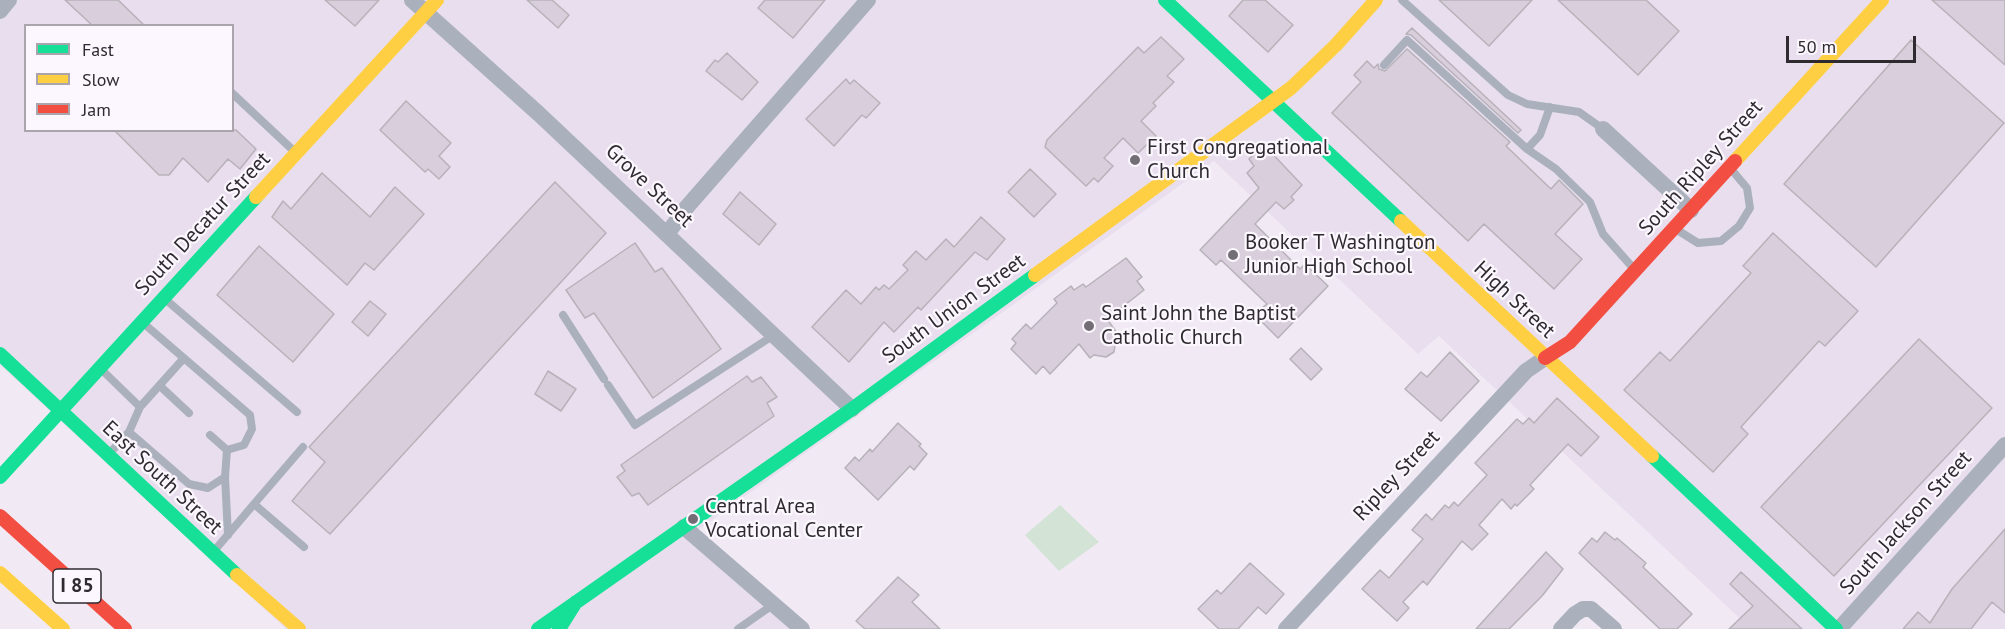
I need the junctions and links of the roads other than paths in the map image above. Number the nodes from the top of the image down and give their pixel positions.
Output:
1 (9, 0) edge
2 (412, 0) edge
3 (868, 0) edge
4 (1166, 0) edge
5 (1376, 0) edge
6 (1402, 0) edge
7 (1882, 0) edge
8 (431, 6) edge
9 (0, 11) edge
10 (1384, 65) dead end
11 (234, 95) edge
12 (1273, 100) junction
13 (1550, 107) junction
14 (1603, 129) joint
15 (1527, 148) junction
16 (297, 153) junction
17 (1729, 167) junction
18 (1691, 210) junction
19 (1674, 228) junction
20 (667, 234) junction
21 (1635, 270) junction
22 (164, 298) junction
23 (563, 315) dead end
24 (141, 322) junction
25 (774, 335) junction
26 (0, 354) edge
27 (184, 358) junction
28 (1545, 358) junction
29 (99, 368) junction
30 (160, 386) junction
31 (140, 407) junction
32 (852, 409) junction
33 (60, 411) junction
34 (297, 412) dead end
35 (189, 413) dead end
36 (129, 432) junction
37 (210, 435) dead end
38 (2005, 445) edge
39 (303, 447) dead end
40 (227, 450) junction
41 (108, 455) junction
42 (0, 477) edge
43 (225, 477) junction
44 (254, 504) junction
45 (0, 516) edge
46 (684, 527) junction
47 (228, 534) junction
48 (304, 547) dead end
49 (212, 553) junction
50 (0, 573) edge
51 (576, 602) junction
52 (774, 604) junction
53 (63, 629) edge
54 (125, 629) edge
55 (298, 629) edge
56 (538, 629) edge
57 (559, 629) edge
58 (738, 629) edge
59 (802, 629) edge
60 (1286, 629) edge
61 (1561, 629) edge
62 (1614, 629) edge
63 (1837, 629) edge

1 - 9 street
2 - 8 street, Grove Street
3 - 20 street
4 - 12 main road, High Street
5 - 12 main road, South Union Street
6 - 13 lane
7 - 17 main road, South Ripley Street
8 - 16 main road, South Decatur Street
8 - 20 street, Grove Street
10 - 15 lane
11 - 16 lane
12 - 28 main road, High Street
12 - 32 main road, South Union Street
13 - 14 lane
13 - 15 lane
14 - 18 street
15 - 21 lane
16 - 22 main road, South Decatur Street
17 - 18 main road, South Ripley Street
17 - 19 lane
18 - 19 main road, South Ripley Street
19 - 21 main road, South Ripley Street
20 - 25 street, Grove Street
21 - 28 main road, South Ripley Street
22 - 24 main road, South Decatur Street
22 - 34 lane
23 - 25 lane
24 - 27 lane
24 - 29 main road, South Decatur Street
25 - 32 street, Grove Street
26 - 33 main road, East South Street
27 - 30 lane
27 - 40 lane
28 - 60 street, Ripley Street
28 - 63 main road, High Street
29 - 31 lane
29 - 33 main road, South Decatur Street
30 - 31 lane
30 - 35 lane
31 - 36 lane
32 - 46 main road, South Union Street
33 - 41 main road, East South Street
33 - 42 main road, South Decatur Street
36 - 41 lane
36 - 43 lane
37 - 40 lane
38 - 63 street, South Jackson Street
39 - 44 lane
40 - 43 lane
41 - 49 main road, East South Street
43 - 47 lane
44 - 47 lane
44 - 48 lane
45 - 54 main road, I 85
46 - 51 main road, South Union Street
46 - 52 street
47 - 49 lane
49 - 55 main road, East South Street
50 - 53 main road, I 85
51 - 56 main road, South Union Street
51 - 57 main road
52 - 58 lane
52 - 59 street
61 - 62 street

